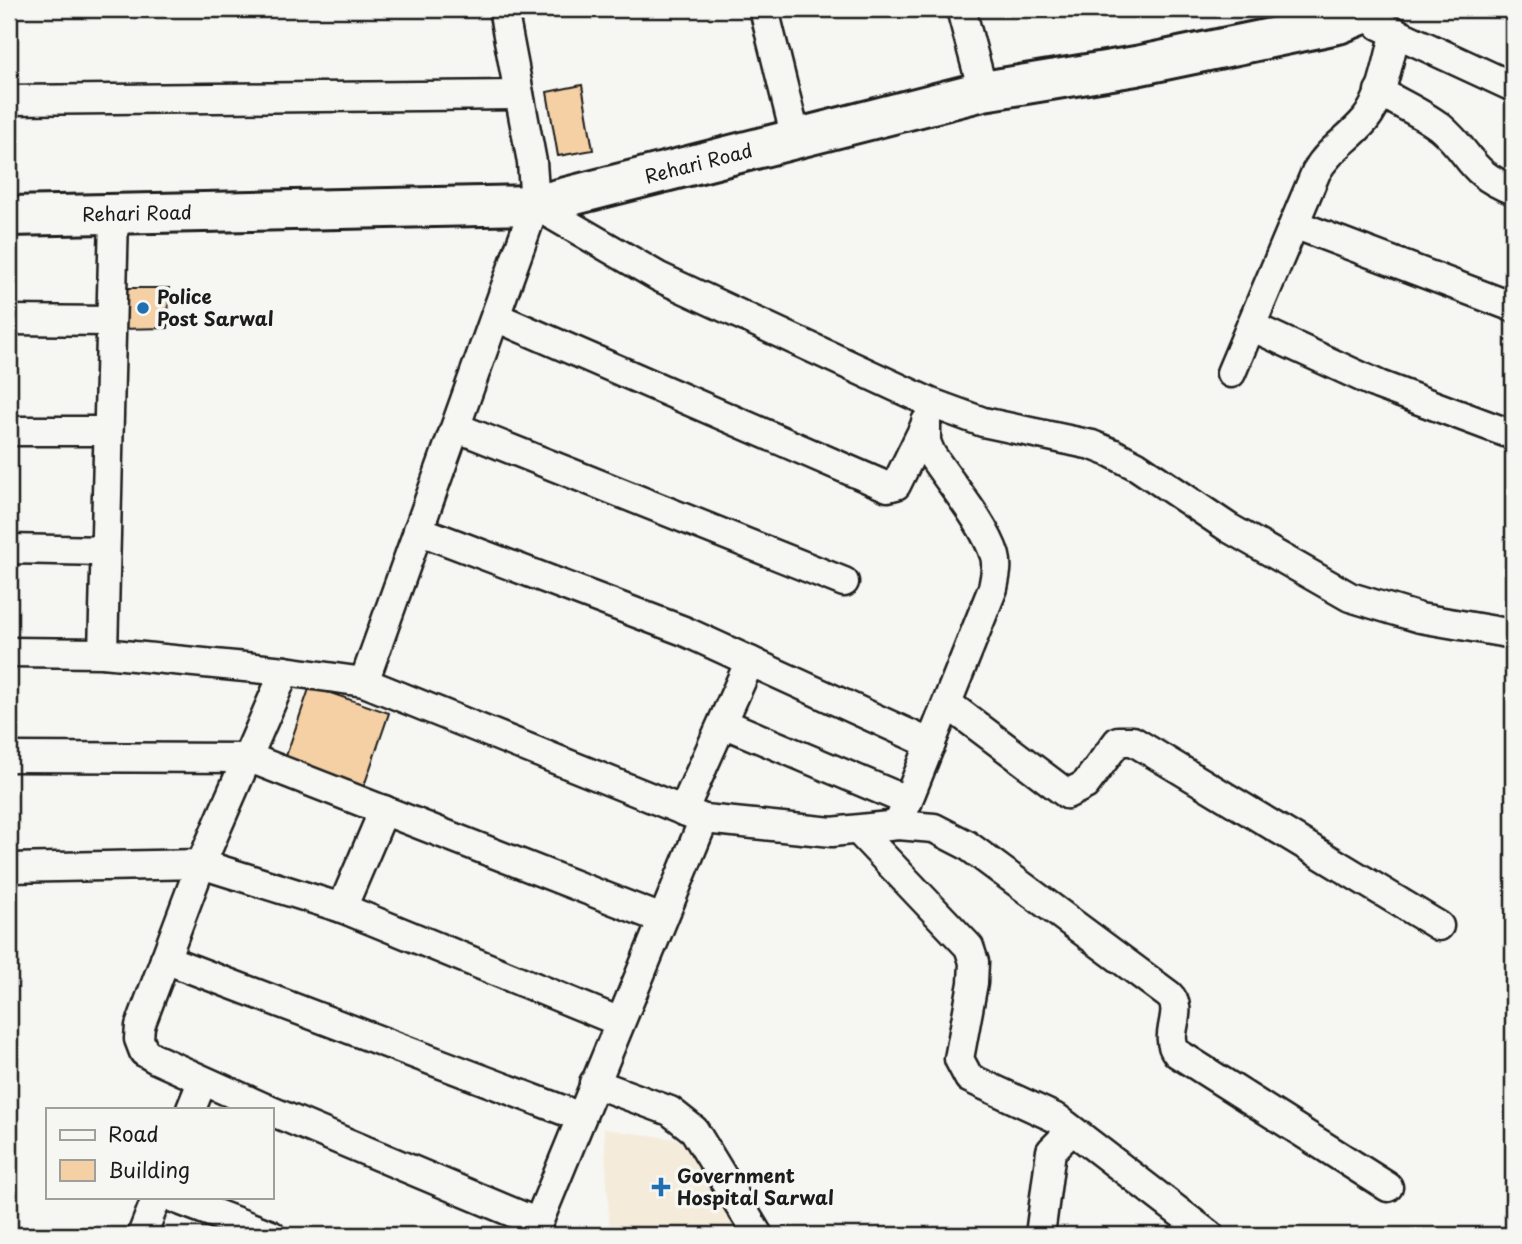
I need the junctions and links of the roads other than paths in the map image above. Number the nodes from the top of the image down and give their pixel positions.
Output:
1 (503, 9) edge
2 (764, 9) edge
3 (961, 9) edge
4 (1377, 19) edge
5 (1513, 87) edge
6 (983, 91) junction
7 (1379, 91) junction
8 (519, 95) junction
9 (9, 100) edge
10 (796, 139) junction
11 (1513, 190) edge
12 (534, 205) junction
13 (9, 216) edge
14 (114, 216) junction
15 (1294, 224) junction
16 (1513, 307) edge
17 (496, 317) junction
18 (9, 320) edge
19 (111, 321) junction
20 (1251, 326) junction
21 (1231, 373) dead end
22 (928, 415) junction
23 (458, 428) junction
24 (9, 431) edge
25 (108, 431) junction
26 (1513, 435) edge
27 (418, 530) junction
28 (9, 548) edge
29 (105, 551) junction
30 (844, 582) dead end
31 (1513, 634) edge
32 (9, 652) edge
33 (103, 653) junction
34 (750, 661) junction
35 (285, 671) junction
36 (364, 682) junction
37 (948, 704) junction
38 (723, 723) junction
39 (931, 744) junction
40 (9, 757) edge
41 (250, 758) junction
42 (384, 810) junction
43 (903, 813) junction
44 (694, 815) junction
45 (859, 831) junction
46 (201, 864) junction
47 (9, 868) edge
48 (342, 908) junction
49 (662, 919) junction
50 (1439, 926) dead end
51 (165, 959) junction
52 (620, 1022) junction
53 (202, 1082) junction
54 (594, 1083) junction
55 (191, 1108) edge
56 (264, 1108) edge
57 (273, 1112) edge
58 (580, 1117) junction
59 (1070, 1132) junction
60 (1388, 1187) dead end
61 (157, 1198) edge
62 (174, 1198) edge
63 (535, 1229) edge
64 (142, 1235) edge
65 (271, 1235) edge
66 (758, 1235) edge
67 (1040, 1235) edge
68 (1209, 1235) edge

1 - 8 street
2 - 10 street
3 - 6 street
4 - 5 street
4 - 6 main road, Rehari Road
4 - 7 street
6 - 10 main road, Rehari Road
7 - 11 street
7 - 15 street
8 - 9 street
8 - 12 street
10 - 12 main road, Rehari Road
12 - 14 main road, Rehari Road
12 - 17 street
12 - 22 street
13 - 14 main road, Rehari Road
14 - 19 street
15 - 16 street
15 - 20 street
17 - 22 street
17 - 23 street
18 - 19 street
19 - 25 street
20 - 21 street
20 - 26 street
22 - 31 street
22 - 37 street
23 - 27 street
23 - 30 street
24 - 25 street
25 - 29 street
27 - 34 street
27 - 36 street
28 - 29 street
29 - 33 street
32 - 33 street
33 - 35 street
34 - 38 street
34 - 39 street
35 - 36 street
35 - 41 street
36 - 44 street
37 - 39 street
37 - 50 street
38 - 43 street
38 - 44 street
39 - 43 street
40 - 41 street
41 - 42 street
41 - 46 street
42 - 48 street
42 - 49 street
43 - 45 street
43 - 60 street
44 - 45 street
44 - 49 street
45 - 59 street
46 - 47 street
46 - 48 street
46 - 51 street
48 - 52 street
49 - 52 street
51 - 53 street
51 - 58 street
52 - 54 street
53 - 55 street
53 - 56 street
54 - 58 street
54 - 66 street
57 - 63 street
58 - 63 street
59 - 67 street
59 - 68 street
61 - 64 street
62 - 65 street

